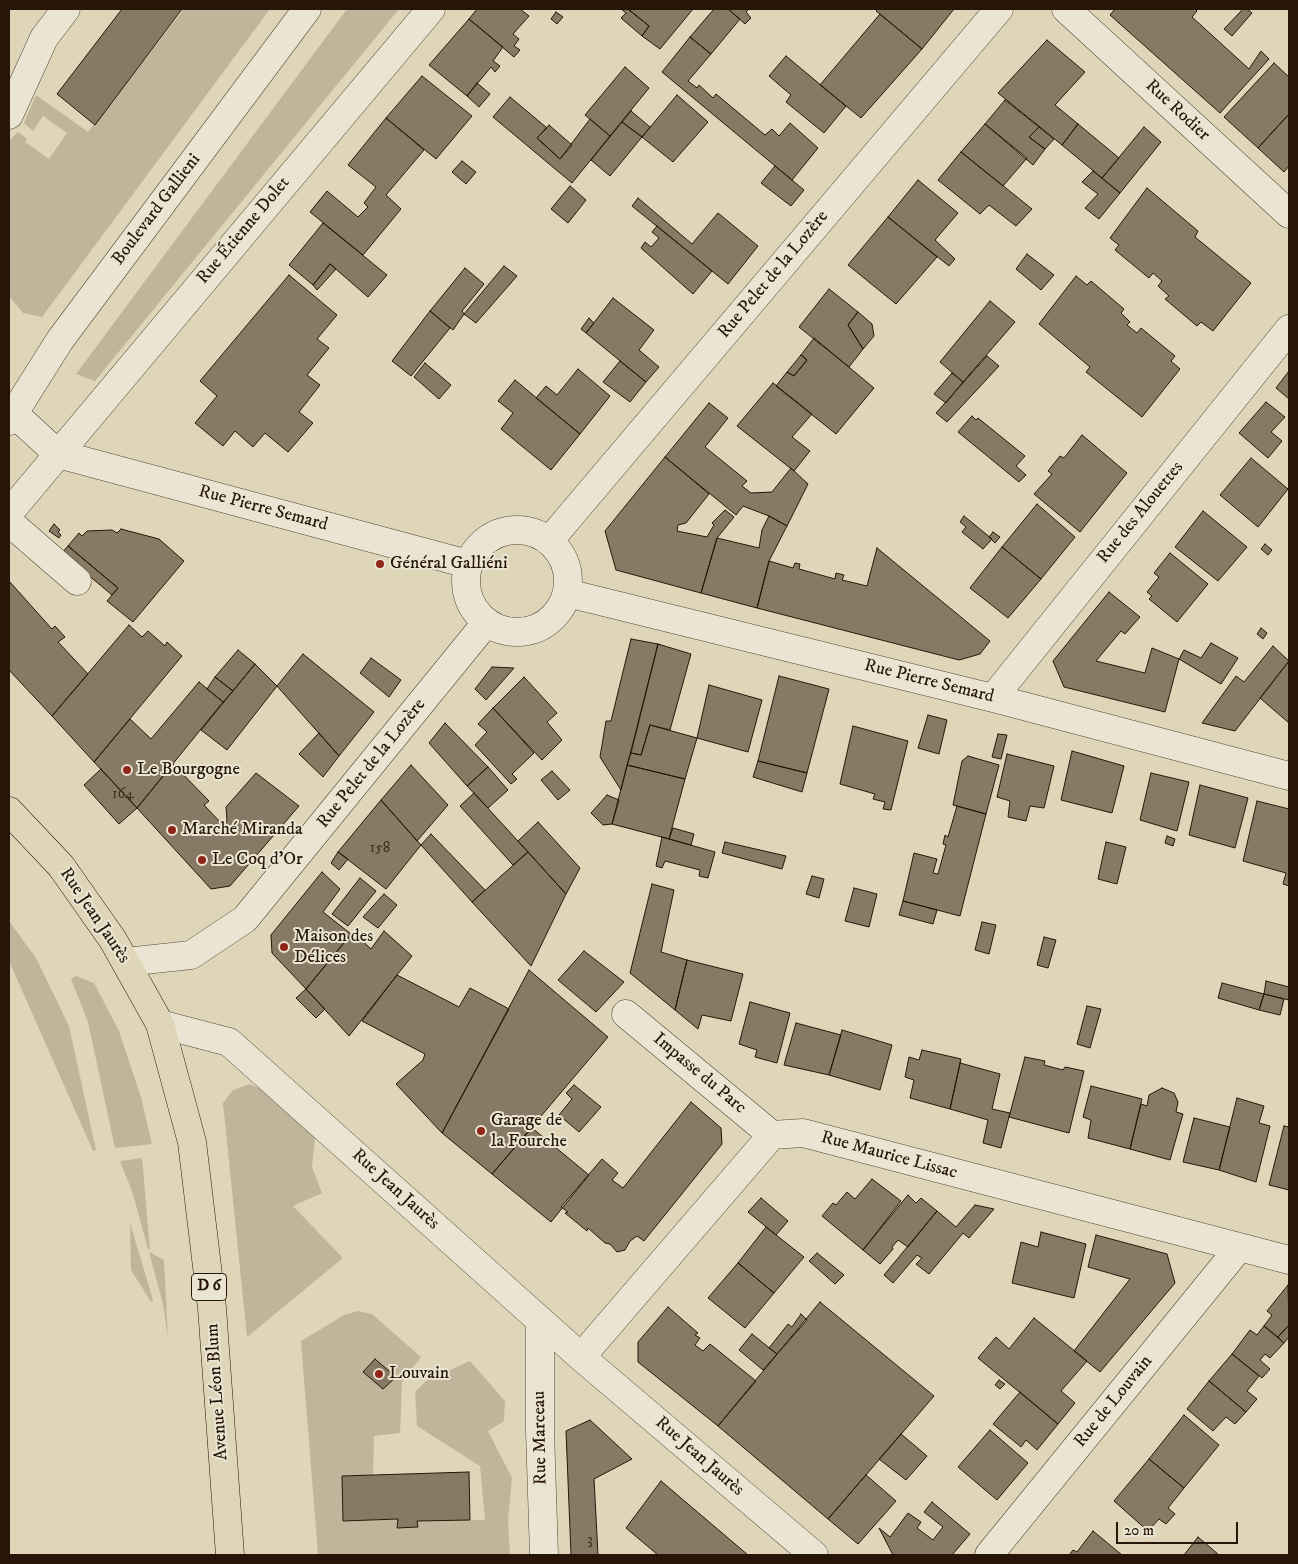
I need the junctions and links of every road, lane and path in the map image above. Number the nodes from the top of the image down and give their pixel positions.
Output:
1 (66, 9) edge
2 (307, 9) edge
3 (432, 9) edge
4 (999, 9) edge
5 (1066, 9) edge
6 (9, 115) edge
7 (1289, 214) edge
8 (1289, 329) edge
9 (10, 415) edge
10 (58, 454) junction
11 (9, 513) edge
12 (9, 522) edge
13 (549, 541) junction
14 (468, 564) junction
15 (77, 582) dead end
16 (567, 592) junction
17 (486, 623) junction
18 (993, 698) junction
19 (1289, 776) edge
20 (9, 811) edge
21 (126, 962) junction
22 (626, 1014) dead end
23 (160, 1024) junction
24 (772, 1135) junction
25 (1238, 1249) junction
26 (1289, 1260) edge
27 (540, 1320) junction
28 (581, 1357) junction
29 (230, 1555) edge
30 (544, 1555) edge
31 (814, 1555) edge
32 (989, 1555) edge

1 - 6 street
2 - 9 street, Boulevard Gallieni
3 - 10 street, Rue Étienne Dolet
4 - 13 street, Rue Pelet de la Lozère
5 - 7 street, Rue Rodier
8 - 18 street, Rue des Alouettes
9 - 10 street
10 - 11 street, Rue Étienne Dolet
10 - 14 street, Rue Pierre Semard
12 - 15 street
13 - 14 street
13 - 16 street
14 - 17 street
16 - 17 street
16 - 18 street, Rue Pierre Semard
17 - 21 street, Rue Pelet de la Lozère
18 - 19 street, Rue Pierre Semard
20 - 21 main road, Rue Jean Jaurès / D 6
21 - 23 main road, Rue Jean Jaurès / D 6
22 - 24 street, Impasse du Parc
23 - 27 street, Rue Jean Jaurès
23 - 29 main road, Avenue Léon Blum / D 6
24 - 25 street, Rue Maurice Lissac
24 - 28 street
25 - 26 street, Rue Maurice Lissac
25 - 32 street, Rue de Louvain
27 - 28 street, Rue Jean Jaurès
27 - 30 street, Rue Marceau
28 - 31 street, Rue Jean Jaurès

